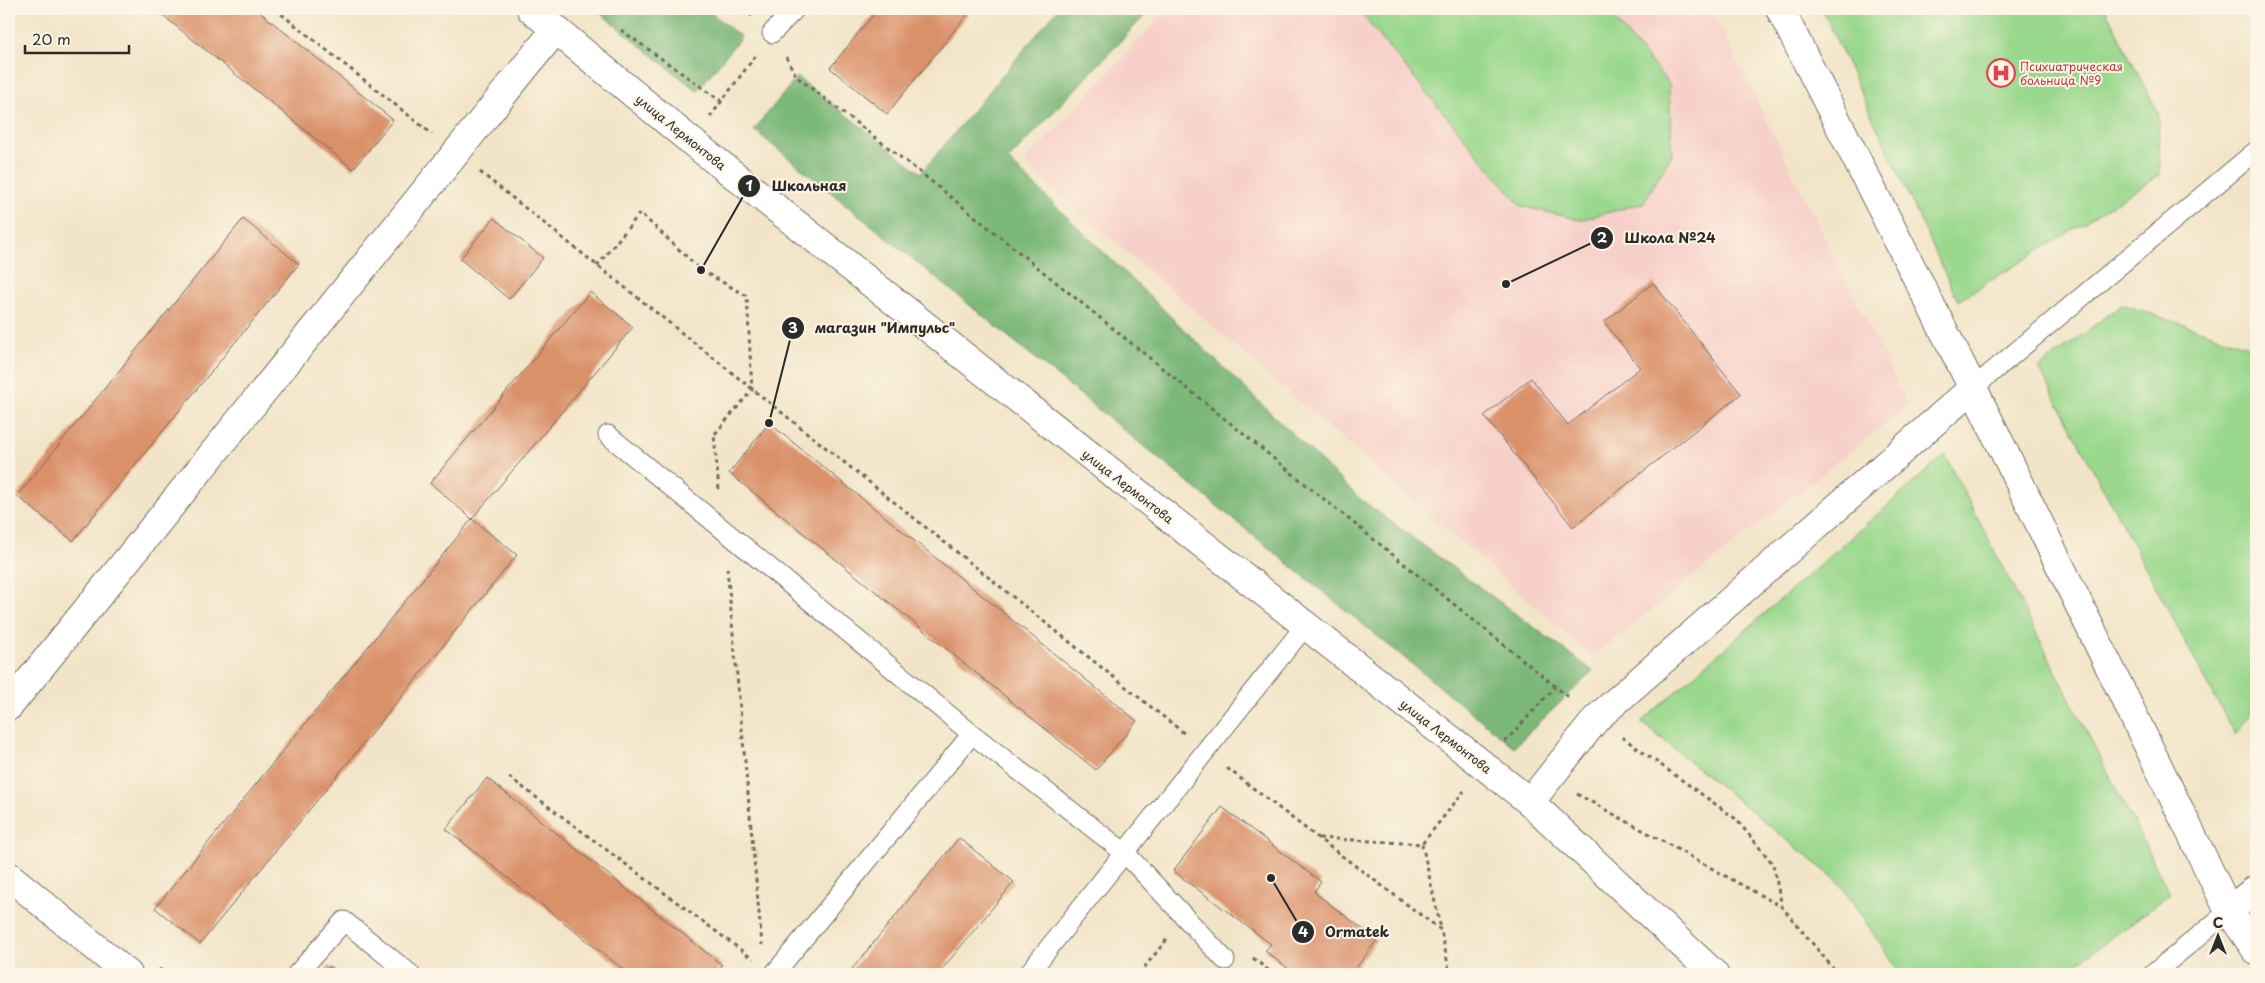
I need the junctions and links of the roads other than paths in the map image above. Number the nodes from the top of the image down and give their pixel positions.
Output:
1 (531, 9) edge
2 (795, 9) edge
3 (1780, 9) edge
4 (556, 29) junction
5 (772, 32) road end
6 (2256, 151) edge
7 (1973, 388) junction
8 (608, 435) dead end
9 (1306, 626) junction
10 (9, 706) edge
11 (972, 734) junction
12 (1530, 802) junction
13 (1124, 853) junction
14 (9, 876) edge
15 (2256, 889) edge
16 (2228, 910) junction
17 (2256, 950) edge
18 (1225, 960) dead end
19 (128, 974) edge
20 (297, 974) edge
21 (410, 974) edge
22 (774, 974) edge
23 (1028, 974) edge
24 (1714, 974) edge
25 (2152, 974) edge

1 - 4 street, улица Лермонтова
2 - 5 lane
3 - 7 street
4 - 9 street, улица Лермонтова
4 - 10 street
6 - 7 lane
7 - 12 street
7 - 16 street
8 - 11 lane
9 - 12 street, улица Лермонтова
9 - 13 lane
11 - 13 lane
11 - 22 lane
12 - 24 street, улица Лермонтова
13 - 18 lane
13 - 23 lane
14 - 19 street
15 - 16 street
16 - 17 street
16 - 25 lane
20 - 21 lane

